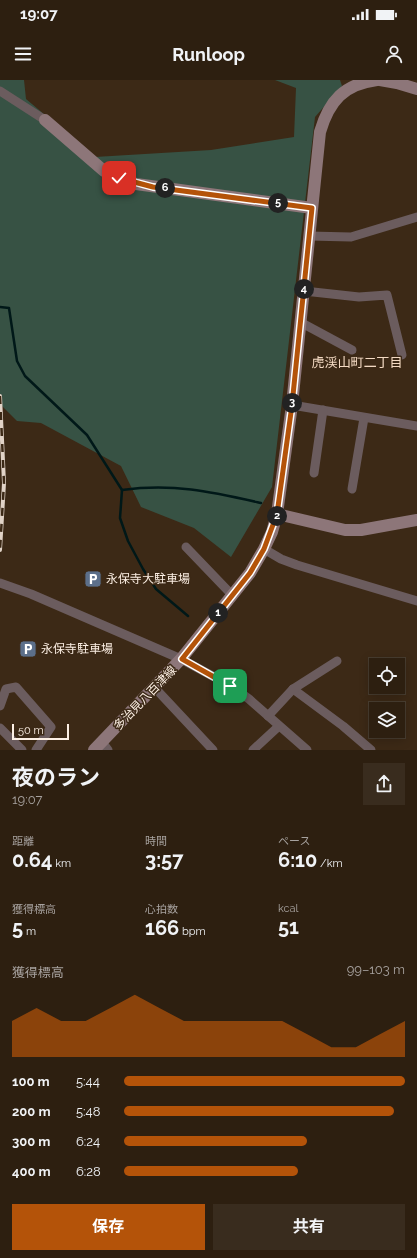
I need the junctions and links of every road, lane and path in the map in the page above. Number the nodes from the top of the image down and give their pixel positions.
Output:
1 (377, 80) edge
2 (380, 80) edge
3 (350, 83) edge
4 (417, 89) edge
5 (0, 91) edge
6 (45, 120) joint
7 (312, 208) junction
8 (417, 217) edge
9 (309, 236) junction
10 (304, 291) junction
11 (300, 322) junction
12 (352, 350) dead end
13 (402, 355) dead end
14 (292, 405) junction
15 (323, 410) junction
16 (364, 418) junction
17 (417, 426) edge
18 (314, 473) dead end
19 (352, 489) dead end
20 (277, 514) junction
21 (417, 520) edge
22 (186, 547) dead end
23 (264, 549) junction
24 (0, 583) edge
25 (233, 596) junction
26 (417, 601) edge
27 (182, 659) junction
28 (337, 661) dead end
29 (155, 688) junction
30 (293, 689) junction
31 (0, 706) edge
32 (268, 716) junction
33 (279, 726) junction
34 (0, 728) edge
35 (101, 747) edge
36 (22, 750) edge
37 (36, 750) edge
38 (213, 750) edge
39 (253, 750) edge
40 (307, 750) edge
41 (371, 750) edge

1 - 3 main road, 多治見八百津線
2 - 4 main road
3 - 7 main road, 多治見八百津線
5 - 6 street
6 - 7 main road
7 - 9 main road, 多治見八百津線
8 - 9 street
9 - 10 main road, 多治見八百津線
10 - 11 main road, 多治見八百津線
10 - 13 street
11 - 12 street
11 - 14 main road, 多治見八百津線
14 - 15 street
14 - 20 main road, 多治見八百津線
15 - 16 street
15 - 18 street
16 - 17 street
16 - 19 street
20 - 21 main road
20 - 23 main road, 多治見八百津線
22 - 25 street
23 - 25 main road, 多治見八百津線
23 - 26 street
24 - 27 street
25 - 27 main road, 多治見八百津線
27 - 29 main road, 多治見八百津線
27 - 32 street
28 - 30 street
29 - 35 main road, 多治見八百津線
29 - 38 street
30 - 32 street
30 - 41 street
31 - 37 street
32 - 33 street
33 - 39 street
33 - 40 street
34 - 36 street

